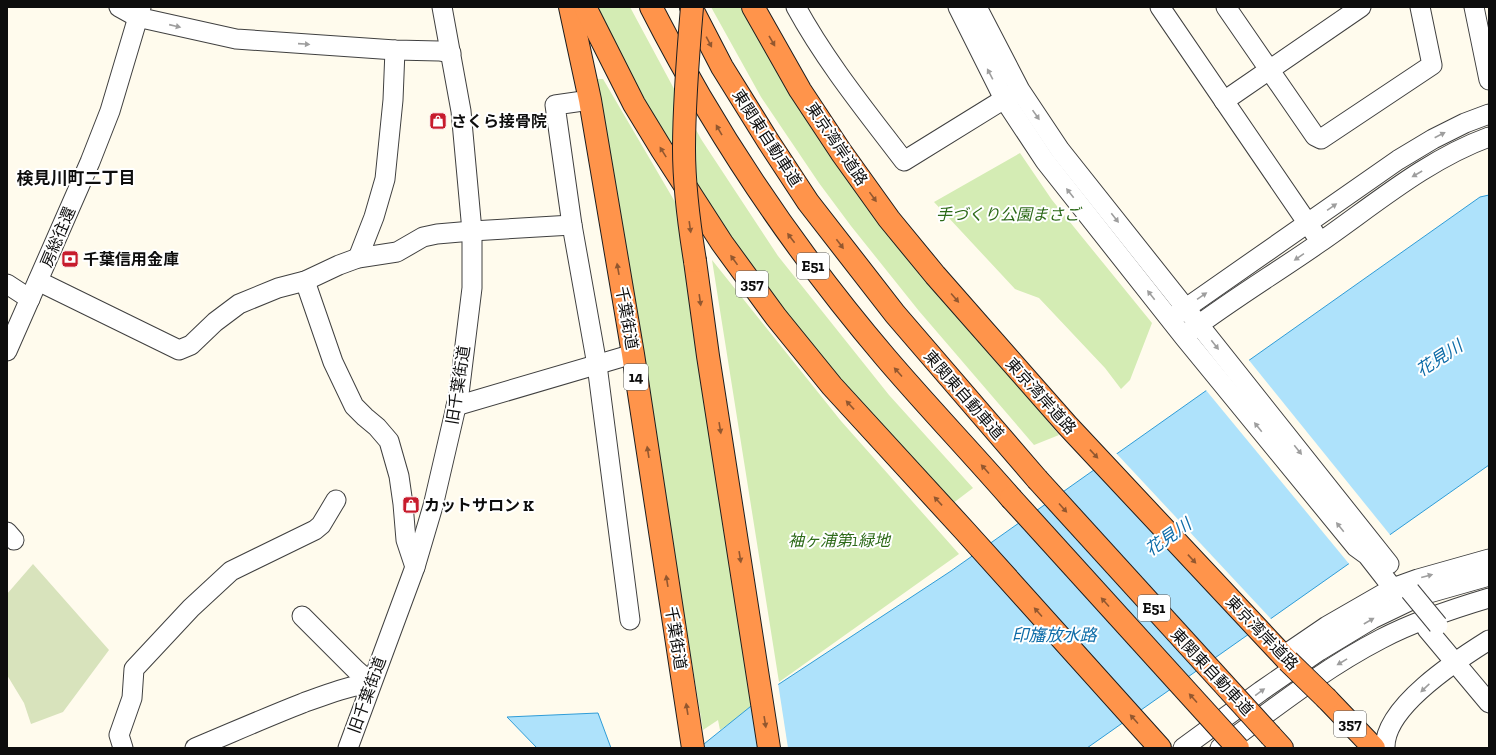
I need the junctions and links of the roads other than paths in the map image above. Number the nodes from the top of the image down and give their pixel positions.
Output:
1 (119, 7) edge
2 (442, 7) edge
3 (570, 7) edge
4 (585, 7) edge
5 (651, 7) edge
6 (691, 7) edge
7 (753, 7) edge
8 (796, 7) edge
9 (958, 7) edge
10 (977, 7) edge
11 (1160, 7) edge
12 (1226, 7) edge
13 (1361, 7) edge
14 (1420, 7) edge
15 (1474, 7) edge
16 (139, 12) edge
17 (395, 50) junction
18 (451, 53) junction
19 (1269, 69) junction
20 (1489, 80) edge
21 (1012, 94) junction
22 (590, 100) junction
23 (1224, 101) junction
24 (1489, 114) edge
25 (1489, 137) edge
26 (572, 224) junction
27 (1308, 224) junction
28 (472, 231) junction
29 (1320, 242) junction
30 (358, 258) junction
31 (38, 281) junction
32 (305, 281) junction
33 (7, 284) edge
34 (30, 299) junction
35 (1186, 308) junction
36 (1170, 320) junction
37 (1199, 325) junction
38 (1184, 337) junction
39 (7, 351) edge
40 (633, 354) junction
41 (597, 365) junction
42 (1223, 370) junction
43 (456, 406) junction
44 (336, 500) dead end
45 (1489, 559) edge
46 (415, 567) junction
47 (1489, 576) edge
48 (1402, 589) junction
49 (1489, 598) edge
50 (302, 616) dead end
51 (630, 620) dead end
52 (1489, 640) edge
53 (1283, 656) junction
54 (1459, 659) junction
55 (371, 683) junction
56 (1489, 685) edge
57 (1489, 703) edge
58 (1277, 742) edge
59 (123, 748) edge
60 (195, 748) edge
61 (348, 748) edge
62 (693, 748) edge
63 (769, 748) edge
64 (1160, 748) edge
65 (1183, 748) edge
66 (1220, 748) edge
67 (1238, 748) edge
68 (1374, 748) edge
69 (1385, 748) edge

1 - 16 street
2 - 18 street, 旧千葉街道
3 - 22 highway, 千葉街道 / 14
64 -> 4 highway, 357
67 -> 5 highway, 東関東自動車道 / E51, bridge
6 -> 58 highway, 東関東自動車道 / E51, bridge
6 -> 63 highway, bridge
7 -> 53 highway, 東京湾岸道路 / 357
8 - 21 street
21 -> 9 street
10 - 21 street
11 - 23 street
12 - 19 street
13 - 19 street
14 - 19 street
15 - 20 street
16 -> 17 street
16 - 31 street, 房総往還
17 - 18 street
17 - 30 street
18 - 28 street, 旧千葉街道
19 - 23 street
21 -> 35 street
36 -> 21 street
22 - 26 street
40 -> 22 highway, 千葉街道 / 14
23 - 27 street
27 -> 24 street
25 -> 29 street
26 - 28 street
26 - 41 street
27 - 29 street
35 -> 27 street
28 - 30 street
28 - 43 street, 旧千葉街道
29 -> 37 street
30 - 32 street
31 - 32 street
31 - 34 street, 房総往還
32 - 46 street
33 - 34 street
34 - 39 street, 房総往還
35 - 36 street
35 - 37 street
36 - 38 street
37 - 38 street
37 -> 42 street
38 - 42 street
40 - 41 street
62 -> 40 highway, 千葉街道 / 14
41 - 43 street
41 - 51 street
42 - 48 street
43 - 46 street, 旧千葉街道
44 - 59 street
48 -> 45 street
46 - 55 street, 旧千葉街道
65 -> 47 street
48 - 53 street
48 - 54 street, bridge
49 -> 66 street
50 - 55 street
52 - 54 street
53 - 68 highway, 東京湾岸道路 / 357, bridge
54 - 56 street
54 - 57 street
54 -> 69 street
55 - 60 street
55 - 61 street, 旧千葉街道

